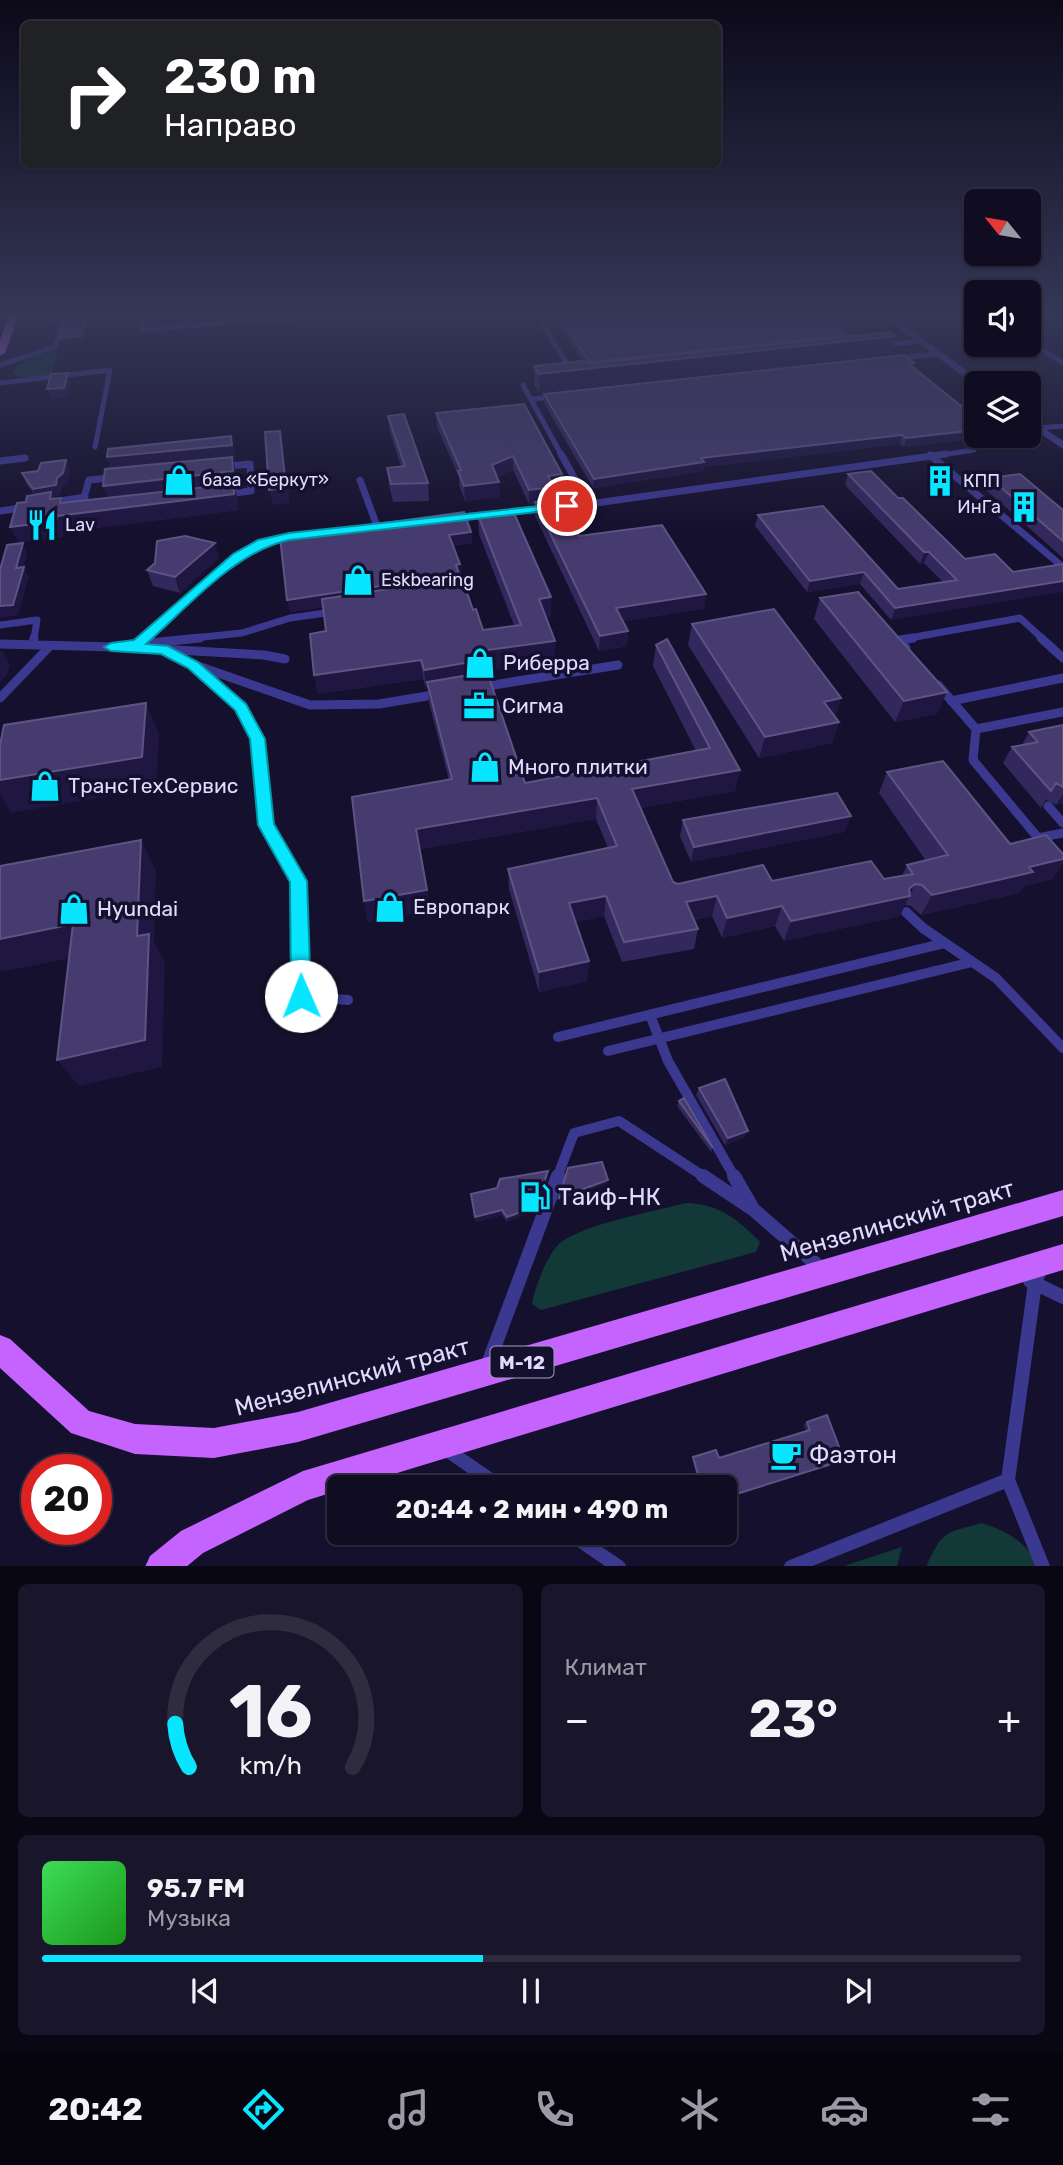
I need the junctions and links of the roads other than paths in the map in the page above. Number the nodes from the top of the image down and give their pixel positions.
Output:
1 (107, 385) edge
2 (523, 385) dead end
3 (558, 396) edge
4 (531, 399) junction
5 (1041, 424) edge
6 (1063, 426) edge
7 (1041, 429) edge
8 (1063, 446) edge
9 (95, 447) dead end
10 (974, 450) dead end
11 (930, 455) junction
12 (26, 458) dead end
13 (0, 461) edge
14 (360, 480) dead end
15 (1006, 480) edge
16 (967, 486) junction
17 (85, 497) junction
18 (49, 503) edge
19 (589, 504) junction
20 (36, 505) edge
21 (0, 511) edge
22 (446, 519) edge
23 (391, 525) edge
24 (377, 526) junction
25 (365, 528) edge
26 (302, 535) edge
27 (1063, 567) edge
28 (343, 610) edge
29 (0, 625) edge
30 (0, 644) edge
31 (138, 644) junction
32 (33, 645) junction
33 (50, 646) junction
34 (111, 647) junction
35 (163, 649) junction
36 (1063, 658) edge
37 (285, 659) dead end
38 (917, 660) edge
39 (193, 665) junction
40 (618, 665) dead end
41 (1063, 678) edge
42 (934, 681) edge
43 (472, 689) edge
44 (445, 693) edge
45 (0, 698) edge
46 (951, 701) junction
47 (1063, 712) edge
48 (976, 729) junction
49 (1048, 806) dead end
50 (1063, 823) edge
51 (1063, 833) edge
52 (1038, 838) junction
53 (1055, 858) edge
54 (906, 912) edge
55 (945, 943) junction
56 (972, 962) junction
57 (348, 1000) dead end
58 (650, 1015) junction
59 (558, 1037) dead end
60 (659, 1038) junction
61 (1063, 1048) edge
62 (608, 1051) dead end
63 (1063, 1203) edge
64 (754, 1210) junction
65 (1037, 1269) edge
66 (827, 1273) junction
67 (1063, 1297) edge
68 (0, 1349) edge
69 (485, 1373) junction
70 (440, 1445) junction
71 (483, 1475) edge
72 (1008, 1480) junction
73 (587, 1545) edge
74 (161, 1566) edge
75 (619, 1566) edge
76 (791, 1566) edge
77 (1044, 1566) edge

1 - 9 lane
2 - 4 lane
3 - 4 lane
4 - 19 lane
5 - 6 lane
7 - 8 street
10 - 11 lane
11 - 16 lane
11 - 19 lane
12 - 13 lane
14 - 24 lane
15 - 16 lane
16 - 27 lane
17 - 17 lane
17 - 18 lane
19 - 22 lane
20 - 21 lane
23 - 24 lane
24 - 25 lane
26 - 31 lane
28 - 31 lane
29 - 32 lane
30 - 32 lane
31 - 34 lane
32 - 33 lane
33 - 34 lane
33 - 45 lane
34 - 35 lane
35 - 37 lane
35 - 39 lane
36 - 38 lane
39 - 44 lane
39 - 57 lane
40 - 43 lane
41 - 46 lane
42 - 46 lane
46 - 48 lane
47 - 48 lane
48 - 52 lane
49 - 50 lane
51 - 52 lane
52 - 53 lane
54 - 55 lane
55 - 56 lane
55 - 58 lane
56 - 60 lane
56 - 61 lane
58 - 59 lane
58 - 60 lane
60 - 62 lane
60 - 64 lane
63 - 66 main road, Мензелинский тракт / М-12
64 - 66 lane
64 - 69 lane
65 - 67 lane
65 - 70 main road
65 - 72 lane
66 - 69 main road, Мензелинский тракт / М-12
68 - 69 main road, Мензелинский тракт / М-12
70 - 71 lane
70 - 74 main road
72 - 76 lane
72 - 77 lane
73 - 75 lane

